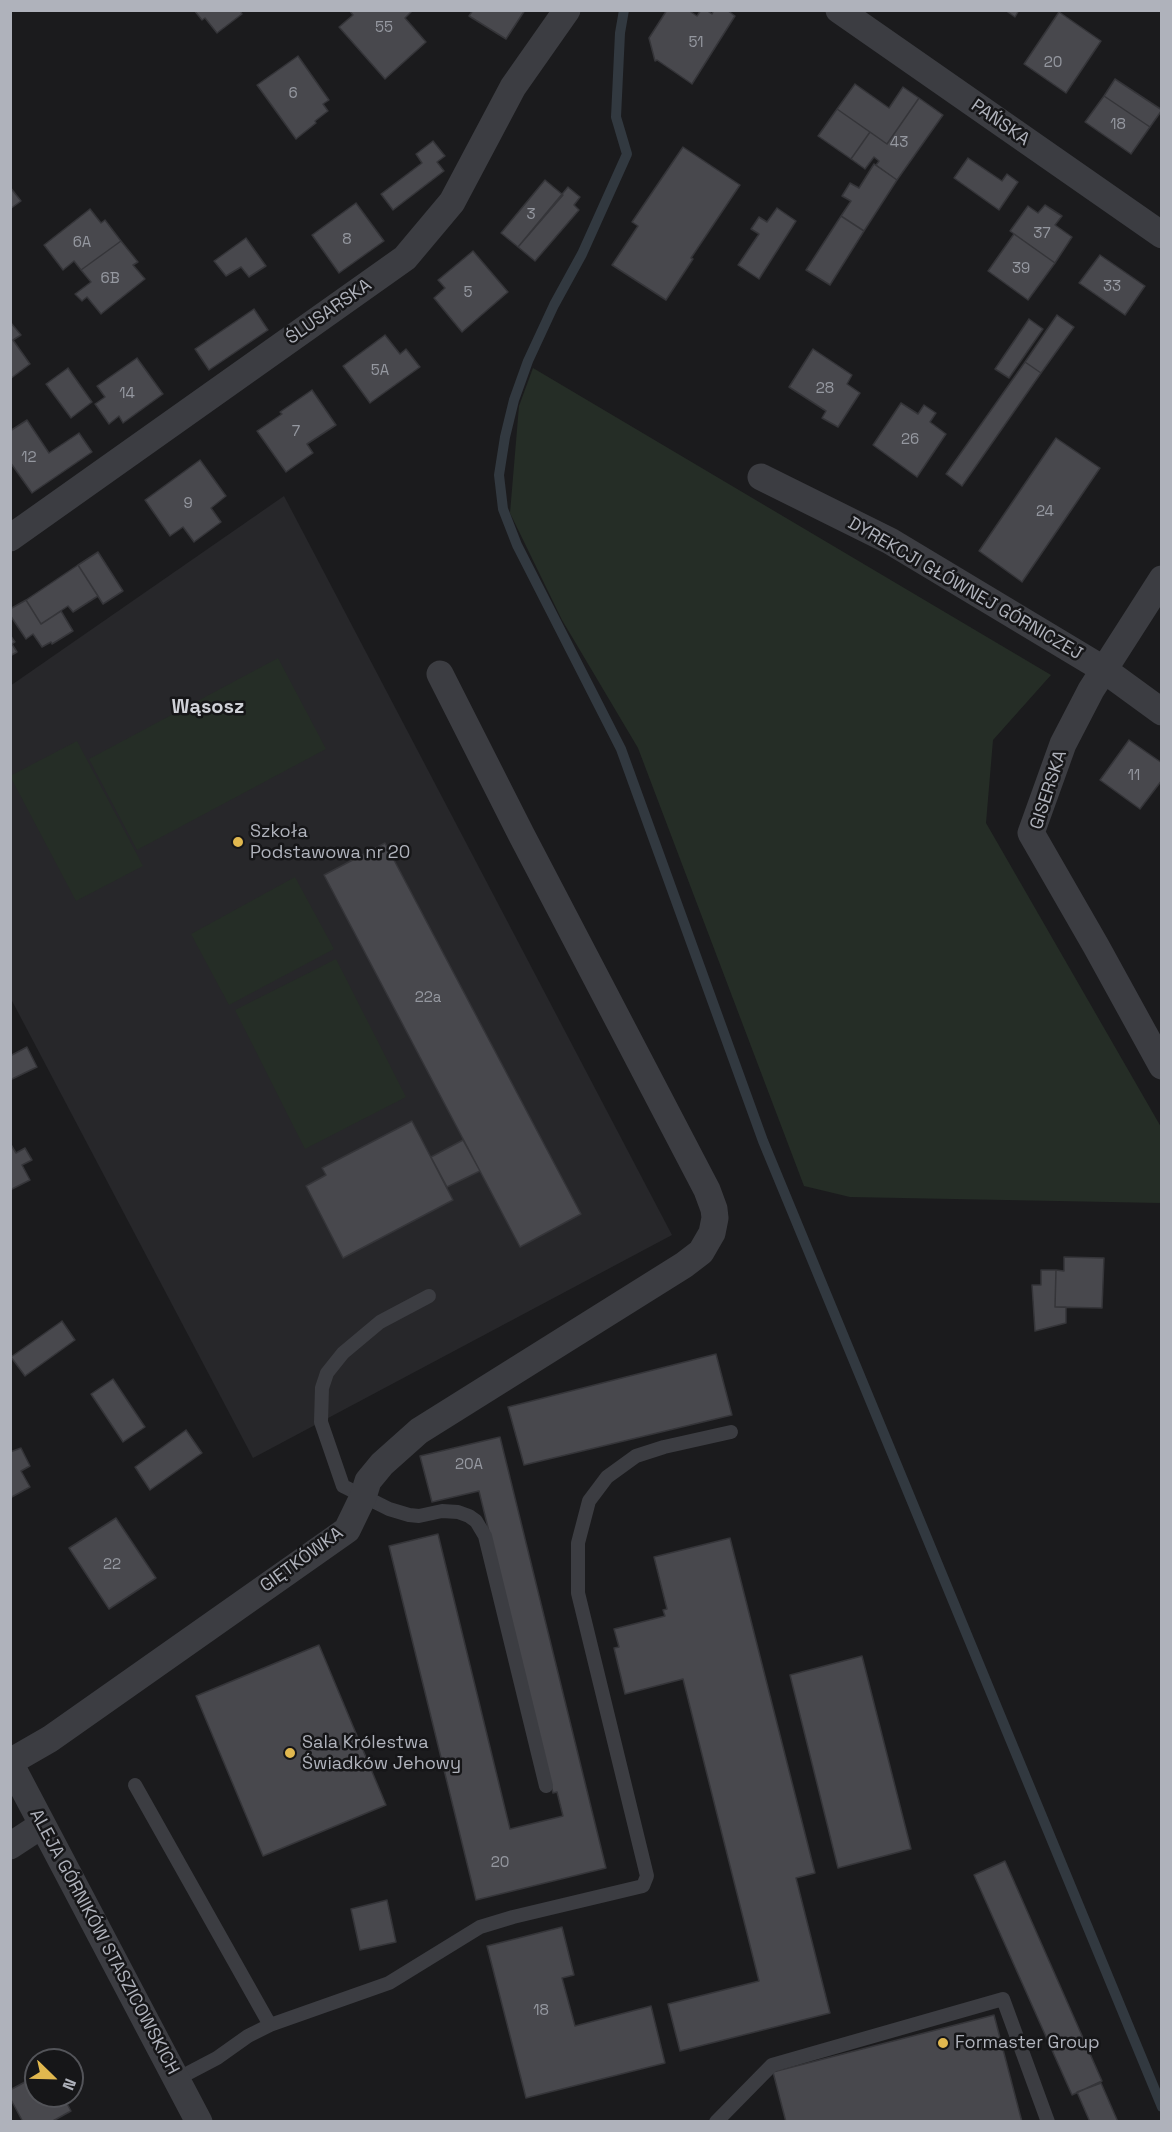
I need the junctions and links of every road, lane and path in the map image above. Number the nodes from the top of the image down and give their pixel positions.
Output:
1 (567, 10) edge
2 (839, 10) edge
3 (1161, 235) edge
4 (761, 477) dead end
5 (10, 538) edge
6 (1161, 579) edge
7 (1103, 669) junction
8 (440, 674) dead end
9 (1161, 711) edge
10 (1161, 1066) edge
11 (429, 1296) dead end
12 (731, 1432) dead end
13 (363, 1497) junction
14 (10, 1762) edge
15 (135, 1785) dead end
16 (546, 1786) dead end
17 (42, 1825) junction
18 (10, 1846) edge
19 (270, 2025) junction
20 (177, 2079) junction
21 (199, 2121) edge
22 (716, 2121) edge
23 (1048, 2121) edge

1 - 5 street, ŚLUSARSKA
2 - 3 street, PAŃSKA
4 - 7 street, DYREKCJI GŁÓWNEJ GÓRNICZEJ
6 - 7 street, GISERSKA
7 - 9 street, DYREKCJI GŁÓWNEJ GÓRNICZEJ
7 - 10 street, GISERSKA
8 - 13 street, GIĘTKÓWKA
11 - 13 lane
12 - 19 lane
13 - 14 street, GIĘTKÓWKA
13 - 16 lane
14 - 17 street, ALEJA GÓRNIKÓW STASZICOWSKICH
15 - 19 lane
17 - 18 street
17 - 20 street, ALEJA GÓRNIKÓW STASZICOWSKICH
19 - 20 lane
20 - 21 street, ALEJA GÓRNIKÓW STASZICOWSKICH
22 - 23 lane

